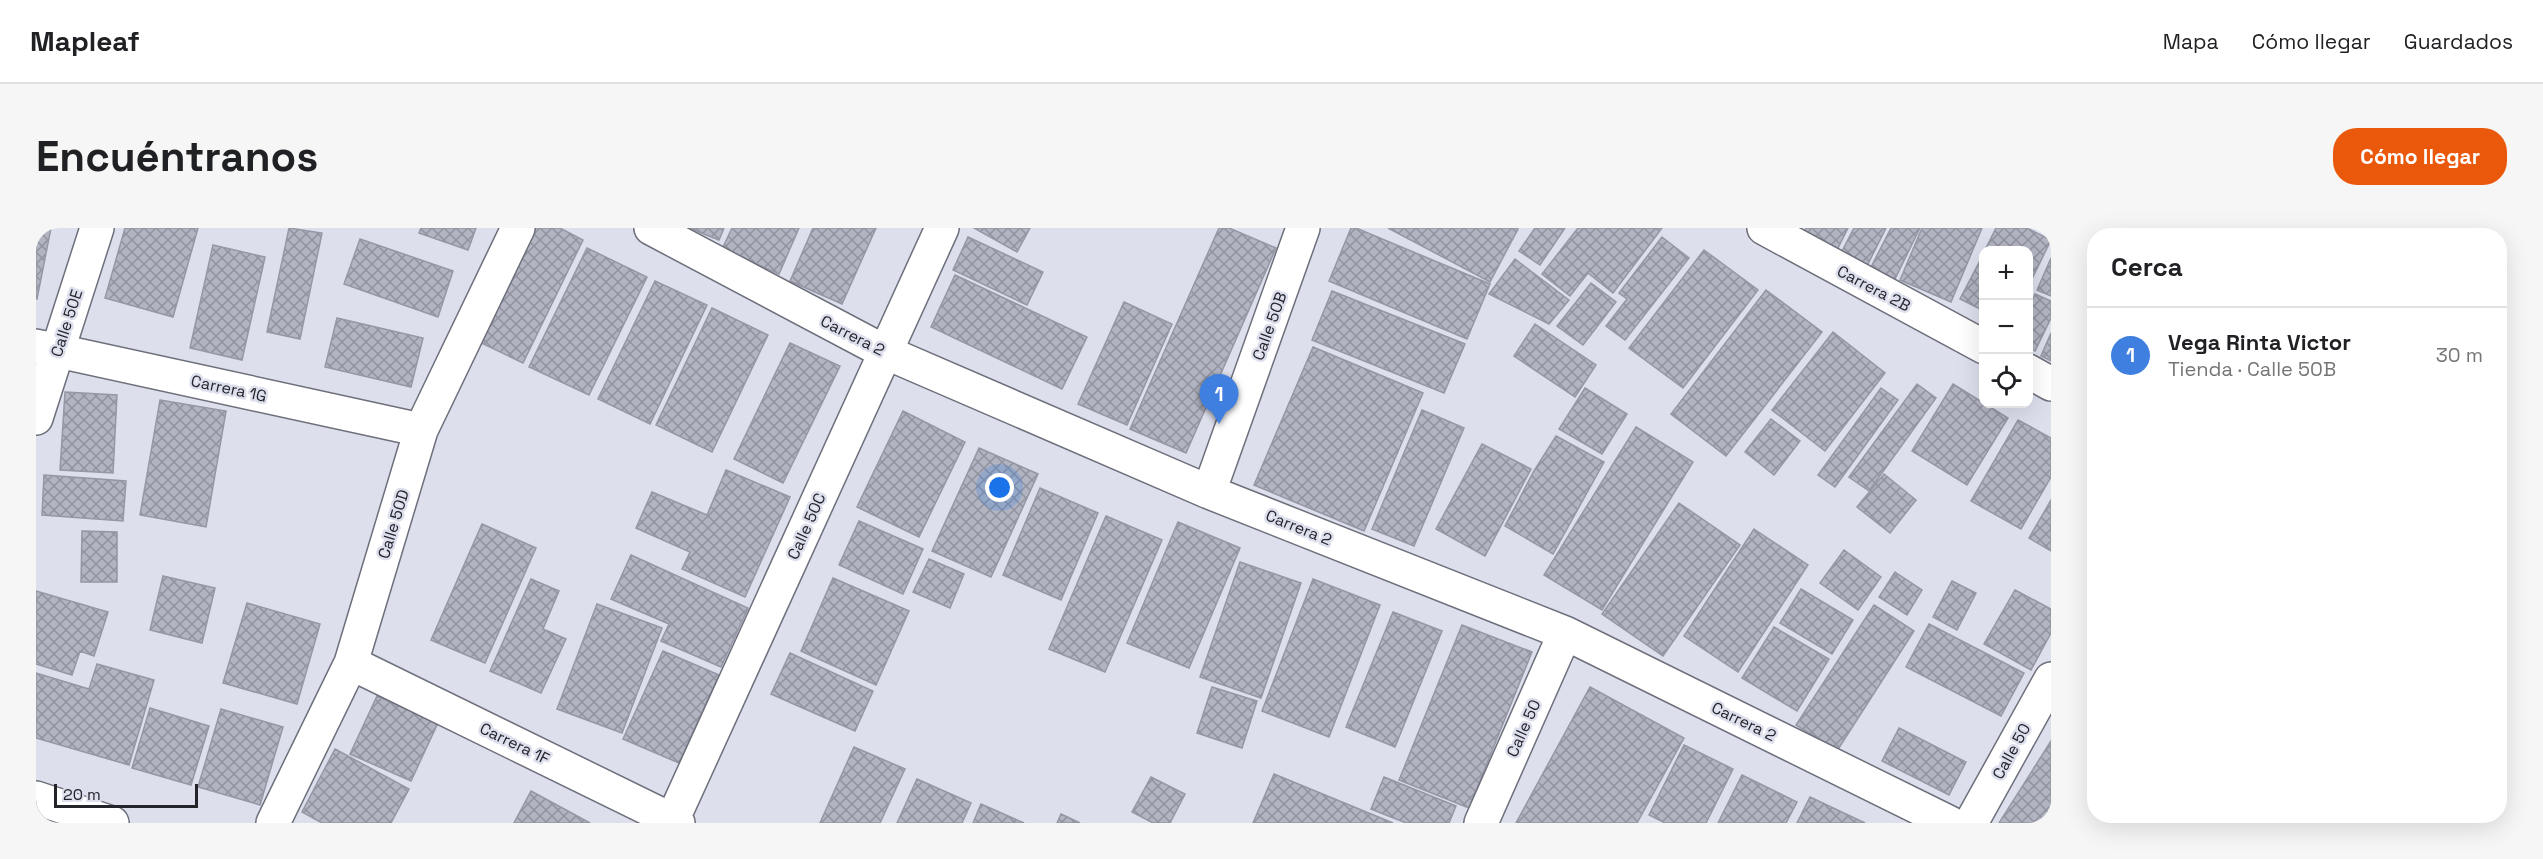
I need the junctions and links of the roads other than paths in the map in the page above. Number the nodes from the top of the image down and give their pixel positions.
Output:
1 (97, 228) edge
2 (518, 228) edge
3 (651, 228) edge
4 (942, 228) edge
5 (1303, 228) edge
6 (1764, 228) edge
7 (1979, 345) edge
8 (46, 348) edge
9 (885, 352) junction
10 (2033, 375) edge
11 (2051, 384) edge
12 (36, 418) edge
13 (421, 430) junction
14 (1209, 492) junction
15 (1565, 633) junction
16 (351, 663) junction
17 (2051, 679) edge
18 (36, 798) edge
19 (674, 822) edge
20 (112, 823) edge
21 (273, 823) edge
22 (1481, 823) edge
23 (1950, 823) edge
24 (1971, 823) edge

1 - 8 street, Calle 50E
2 - 13 street, Calle 50D
3 - 9 street, Carrera 2
4 - 9 street, Calle 50C
5 - 14 street, Calle 50B
6 - 7 street, Carrera 2B
8 - 12 street, Calle 50E
8 - 13 street, Carrera 1G
9 - 14 street, Carrera 2
9 - 19 street, Calle 50C
10 - 11 street
13 - 16 street, Calle 50D
14 - 15 street, Carrera 2
15 - 22 street, Calle 50
15 - 23 street, Carrera 2
16 - 19 street, Carrera 1F
16 - 21 street, Calle 50D
17 - 24 street, Calle 50
18 - 20 street

